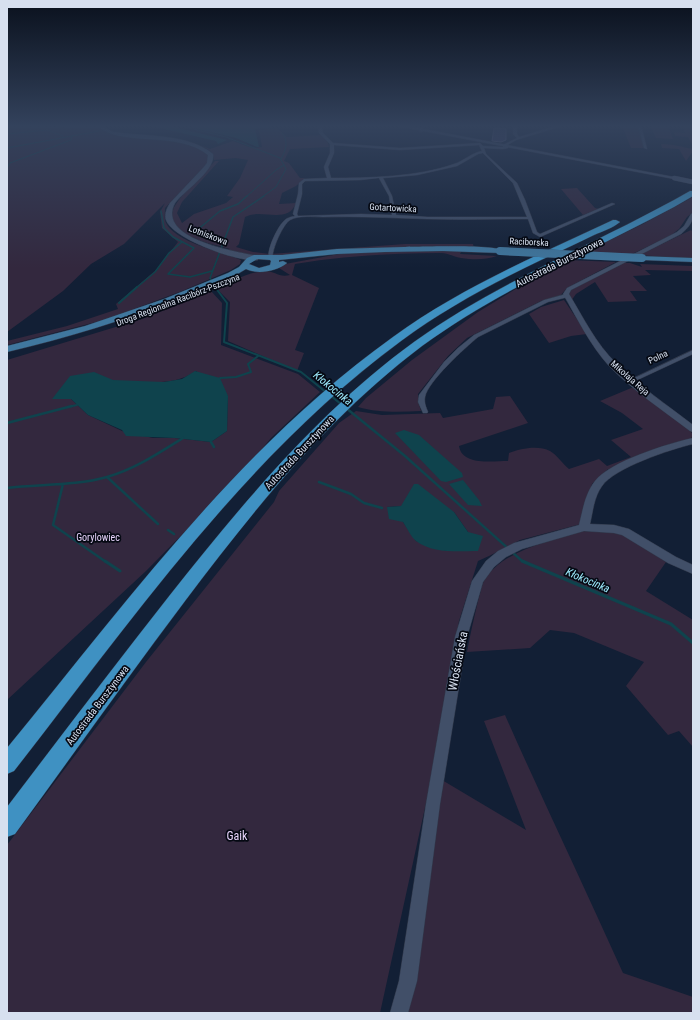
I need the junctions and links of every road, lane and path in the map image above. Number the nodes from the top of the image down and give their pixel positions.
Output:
1 (201, 173) edge
2 (327, 173) edge
3 (424, 173) edge
4 (505, 173) edge
5 (645, 173) edge
6 (382, 178) junction
7 (329, 179) junction
8 (692, 181) edge
9 (679, 190) dead end
10 (693, 193) edge
11 (613, 204) dead end
12 (693, 215) edge
13 (394, 216) junction
14 (298, 217) junction
15 (530, 218) junction
16 (622, 219) dead end
17 (272, 247) junction
18 (252, 260) junction
19 (693, 260) edge
20 (273, 261) junction
21 (255, 270) junction
22 (225, 279) junction
23 (204, 288) junction
24 (566, 296) junction
25 (7, 349) edge
26 (693, 352) edge
27 (7, 354) edge
28 (631, 380) junction
29 (425, 412) dead end
30 (693, 428) edge
31 (693, 441) edge
32 (584, 527) junction
33 (693, 570) edge
34 (7, 764) edge
35 (7, 826) edge
36 (398, 1013) edge

1 - 18 main road, Lotniskowa
2 - 7 street
3 - 6 street
4 - 15 street
5 - 8 street, bridge
6 - 7 street
6 - 13 street
7 - 14 street
8 - 9 highway
10 - 35 highway, Autostrada Bursztynowa
11 - 15 street
12 - 24 street
13 - 14 street, Gotartowicka
13 - 15 street, Gotartowicka
14 - 17 street
16 - 34 highway, Autostrada Bursztynowa
17 - 18 street
17 - 20 street
18 - 20 main road
18 - 21 main road
18 - 22 main road, Droga Regionalna Racibórz-Pszczyna
19 - 20 main road, Raciborska, bridge
20 - 21 main road, Droga Regionalna Racibórz-Pszczyna
21 - 22 main road, Droga Regionalna Racibórz-Pszczyna
22 - 23 main road, Droga Regionalna Racibórz-Pszczyna
23 - 25 main road, Droga Regionalna Racibórz-Pszczyna
23 - 27 main road, Droga Regionalna Racibórz-Pszczyna
24 - 28 street, Mikołaja Reja
24 - 29 street
26 - 28 street, Polna
28 - 30 street, Mikołaja Reja
31 - 32 street
32 - 33 street
32 - 36 street, Włościańska

